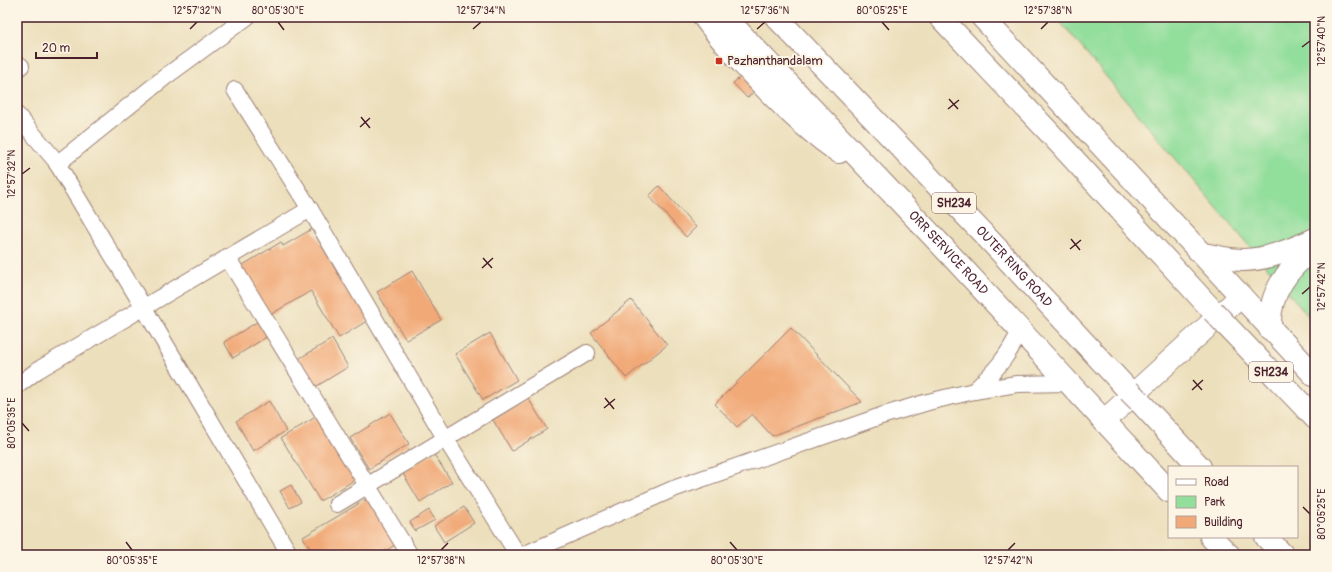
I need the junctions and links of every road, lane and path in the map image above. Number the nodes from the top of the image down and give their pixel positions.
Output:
1 (247, 17) edge
2 (704, 17) edge
3 (726, 17) edge
4 (776, 17) edge
5 (940, 17) edge
6 (982, 17) edge
7 (994, 17) edge
8 (1010, 48) junction
9 (235, 90) dead end
10 (17, 115) edge
11 (57, 164) junction
12 (878, 178) junction
13 (310, 209) junction
14 (1315, 239) edge
15 (1315, 248) edge
16 (1202, 254) junction
17 (227, 257) junction
18 (1241, 296) junction
19 (144, 308) junction
20 (1270, 329) junction
21 (1020, 331) junction
22 (587, 353) dead end
23 (1315, 376) edge
24 (1068, 383) junction
25 (17, 386) edge
26 (974, 391) junction
27 (1315, 418) edge
28 (1104, 421) junction
29 (445, 438) junction
30 (1199, 466) edge
31 (367, 485) junction
32 (1168, 490) edge
33 (337, 504) dead end
34 (1212, 538) edge
35 (1267, 538) edge
36 (290, 555) edge
37 (410, 555) edge
38 (518, 555) edge
39 (523, 555) edge
40 (1229, 555) edge
41 (1283, 555) edge

1 - 11 street
2 - 12 main road
3 - 12 main road, ORR SERVICE ROAD
4 - 30 main road, OUTER RING ROAD / SH234
5 - 27 main road, SH234
6 - 8 main road
7 - 8 main road
8 - 16 main road
9 - 13 street
10 - 11 street
11 - 19 street
12 - 21 main road, ORR SERVICE ROAD
13 - 17 street
13 - 29 street
14 - 16 main road
15 - 20 main road
16 - 18 main road
17 - 19 street
17 - 31 street
18 - 20 main road
18 - 28 main road
19 - 25 street
19 - 36 street
20 - 23 main road
21 - 24 main road, ORR SERVICE ROAD
21 - 26 street
22 - 29 street
24 - 26 street
24 - 28 main road, ORR SERVICE ROAD
26 - 39 street
28 - 32 main road, ORR SERVICE ROAD
29 - 31 street
29 - 38 street
31 - 33 street
31 - 37 street
34 - 40 main road
35 - 41 main road

